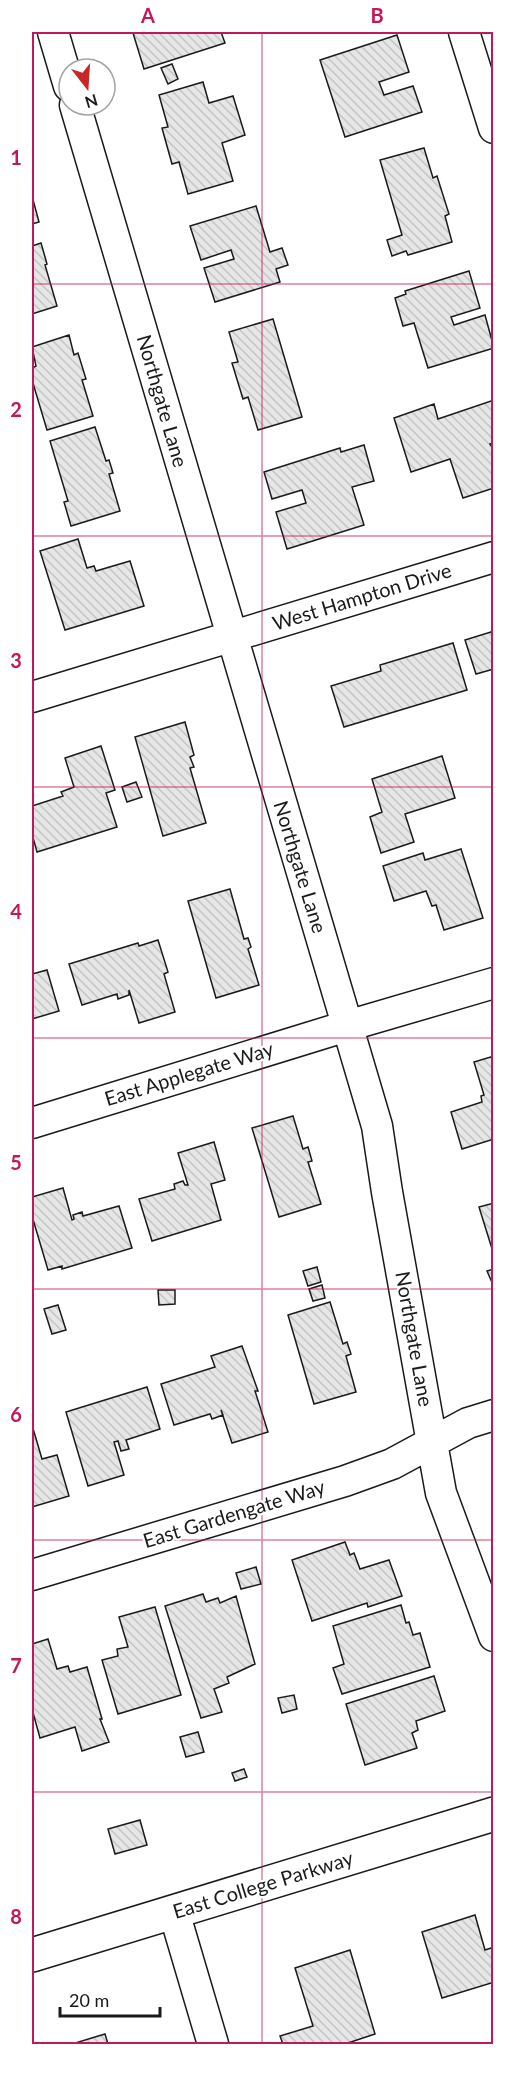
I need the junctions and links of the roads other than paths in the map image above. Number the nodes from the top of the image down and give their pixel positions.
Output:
1 (53, 32) edge
2 (464, 32) edge
3 (60, 57) edge
4 (79, 117) edge
5 (494, 128) edge
6 (494, 557) edge
7 (231, 636) junction
8 (32, 697) edge
9 (494, 983) edge
10 (347, 1026) junction
11 (32, 1123) edge
12 (494, 1415) edge
13 (434, 1442) junction
14 (32, 1575) edge
15 (494, 1636) edge
16 (494, 1814) edge
17 (174, 1912) junction
18 (32, 1955) edge
19 (213, 2044) edge

1 - 3 street
2 - 5 street
4 - 7 street, Northgate Lane
6 - 7 street, West Hampton Drive
7 - 8 street, West Hampton Drive
7 - 10 street, Northgate Lane
9 - 10 street, East Applegate Way
10 - 11 street, East Applegate Way
10 - 13 street, Northgate Lane
12 - 13 street, East Gardengate Way
13 - 14 street, East Gardengate Way
13 - 15 street, Northgate Lane
16 - 17 main road, East College Parkway
17 - 18 main road, East College Parkway
17 - 19 street

